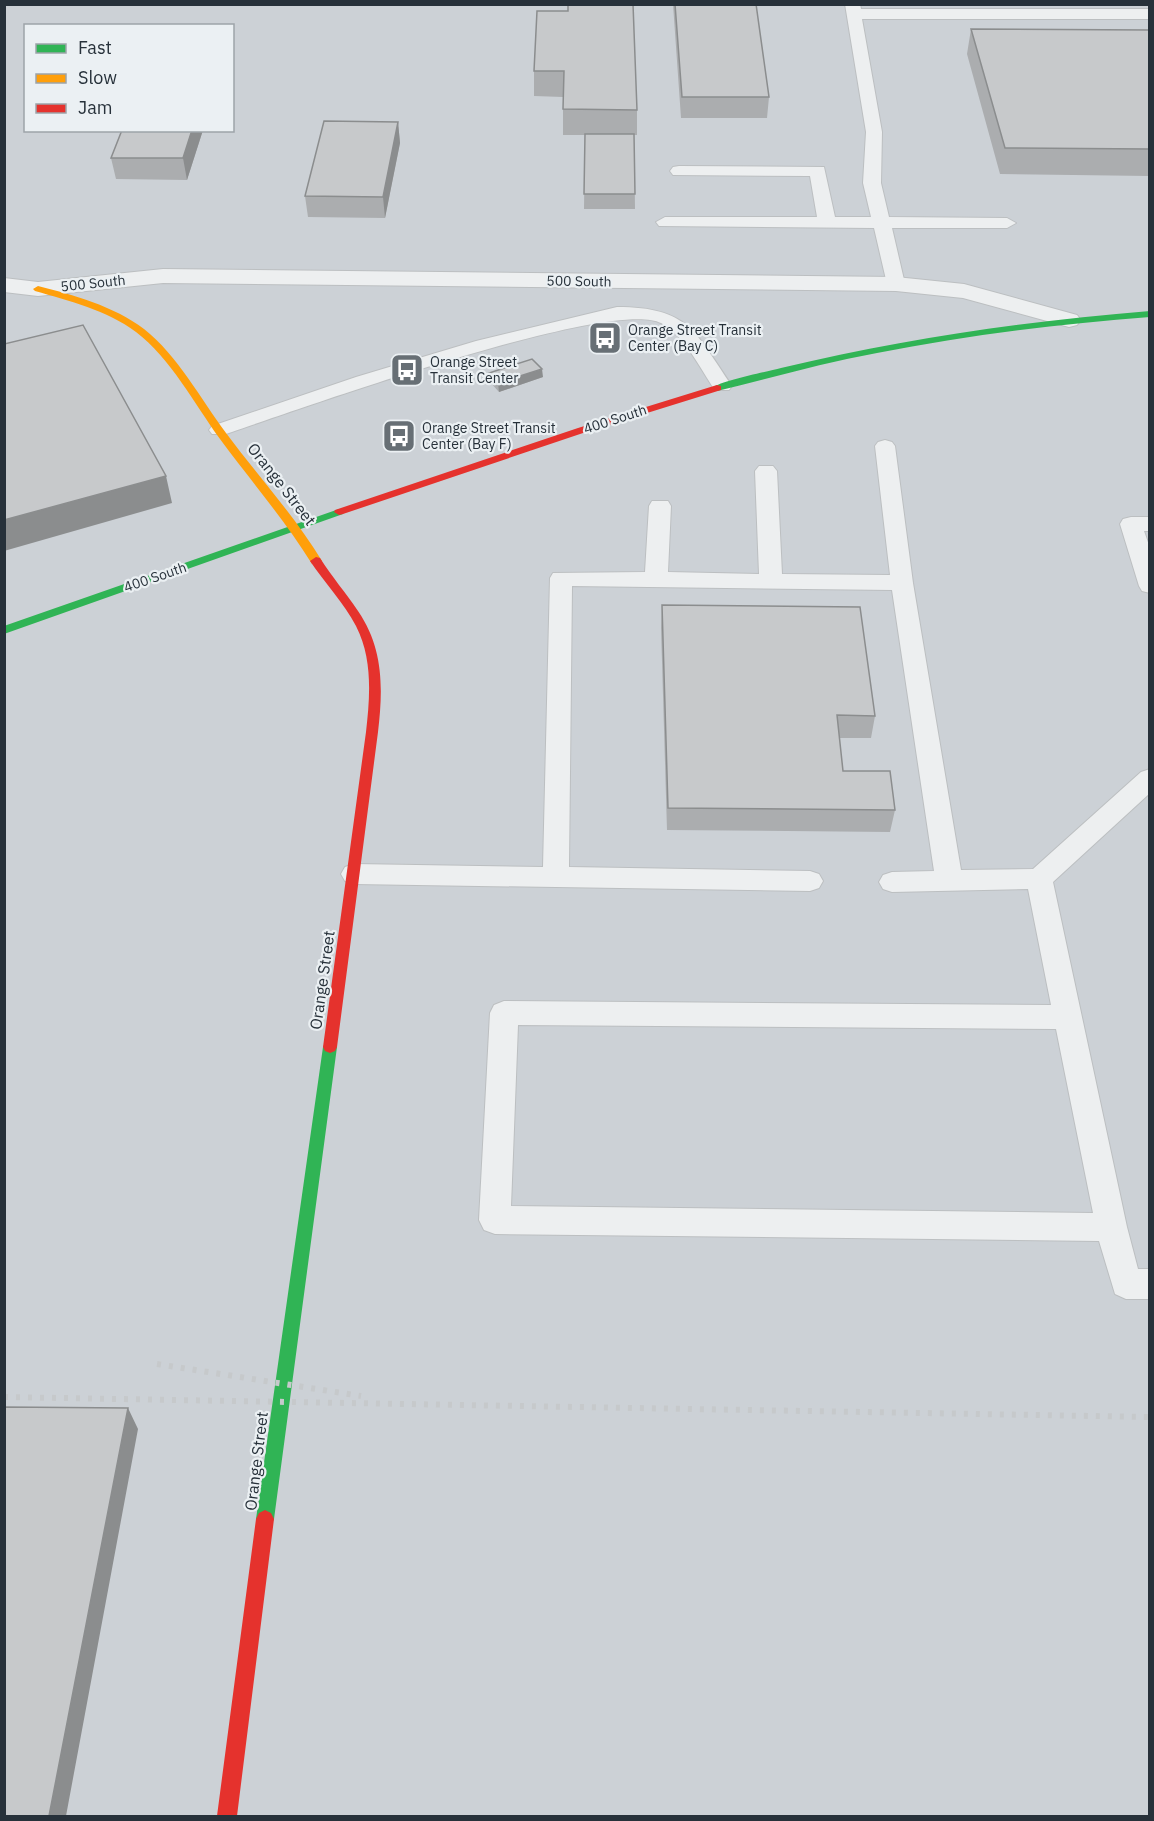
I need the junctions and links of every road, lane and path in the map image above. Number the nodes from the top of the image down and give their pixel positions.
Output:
1 (853, 9) edge
2 (1149, 14) edge
3 (679, 171) dead end
4 (665, 222) dead end
5 (1007, 222) dead end
6 (826, 223) junction
7 (882, 224) junction
8 (896, 284) junction
9 (4, 285) edge
10 (38, 289) junction
11 (1149, 314) edge
12 (1069, 320) junction
13 (722, 386) junction
14 (219, 430) junction
15 (885, 446) dead end
16 (766, 471) dead end
17 (660, 506) dead end
18 (1149, 524) edge
19 (297, 527) junction
20 (656, 580) junction
21 (771, 582) junction
22 (902, 583) junction
23 (1149, 586) edge
24 (4, 630) edge
25 (1149, 778) edge
26 (354, 874) junction
27 (556, 878) junction
28 (949, 879) junction
29 (1039, 879) junction
30 (810, 880) dead end
31 (892, 882) dead end
32 (1068, 1017) junction
33 (1111, 1227) junction
34 (1149, 1284) edge
35 (227, 1816) edge

1 - 2 lane
1 - 7 lane
3 - 6 lane
4 - 6 lane
5 - 7 lane
6 - 7 lane
7 - 8 lane
8 - 10 street, 500 South
8 - 12 street, 500 South
9 - 10 street, 500 South
10 - 14 street, Orange Street
11 - 12 street, 500 South
12 - 13 street, 400 South
13 - 14 lane
13 - 19 street, 400 South
14 - 19 street, Orange Street
15 - 22 lane
16 - 21 lane
17 - 20 lane
18 - 23 lane
19 - 24 street, 400 South
19 - 26 street, Orange Street
20 - 21 lane
20 - 27 lane
21 - 22 lane
22 - 28 lane
25 - 29 lane
26 - 27 lane
26 - 35 street, Orange Street
27 - 30 lane
28 - 29 lane
28 - 31 lane
29 - 32 lane
32 - 33 lane
32 - 33 lane
33 - 34 lane

